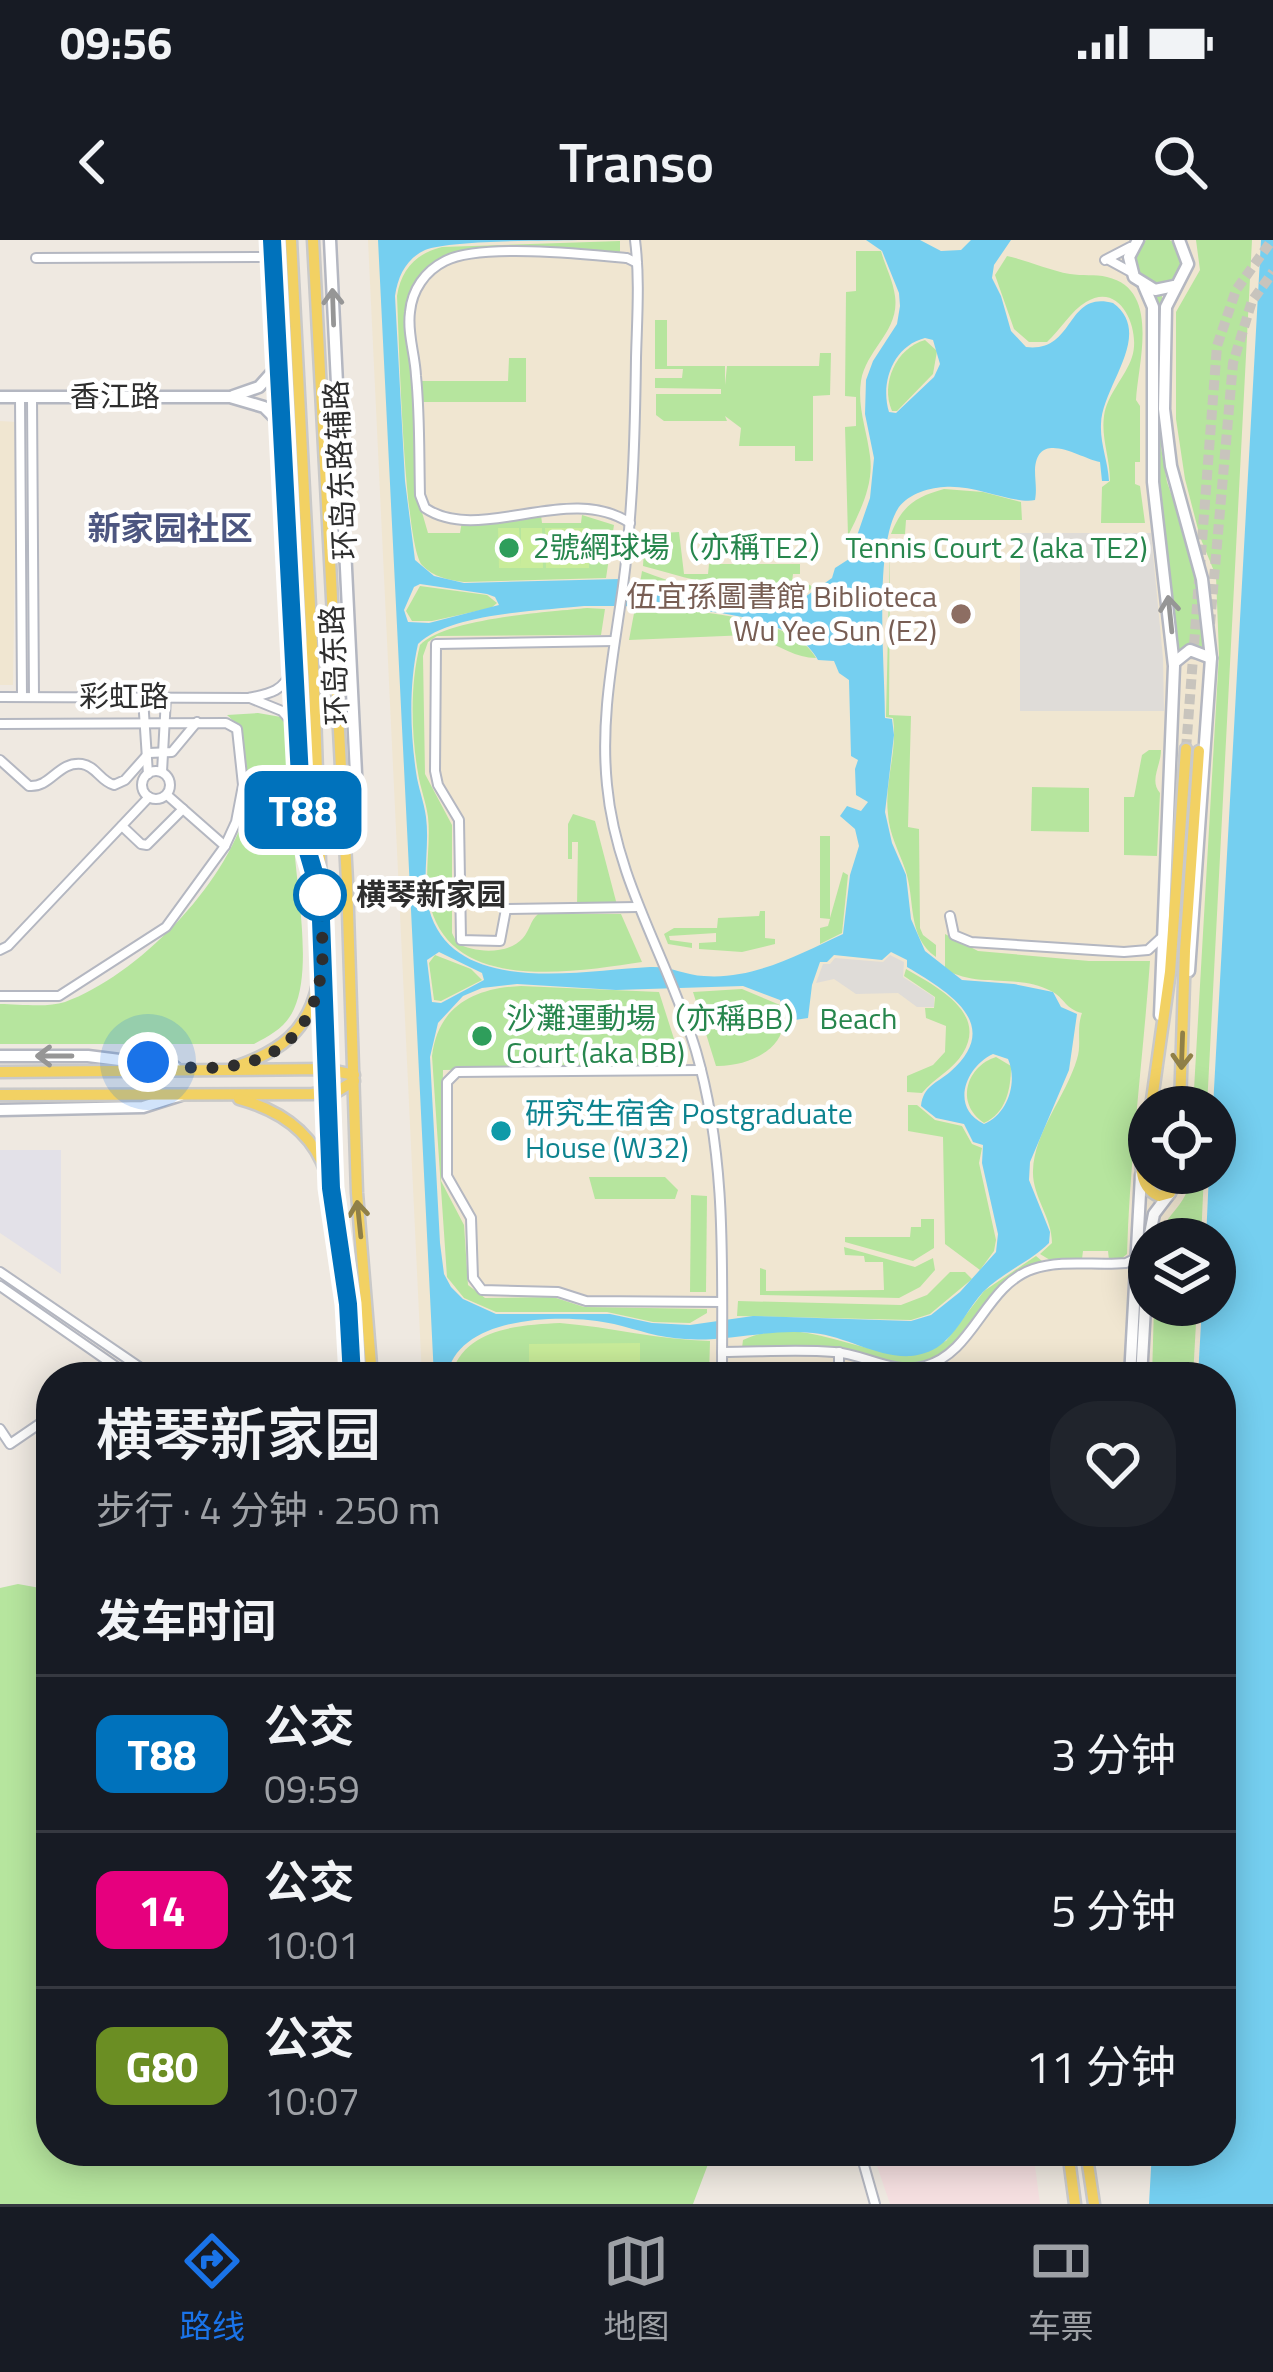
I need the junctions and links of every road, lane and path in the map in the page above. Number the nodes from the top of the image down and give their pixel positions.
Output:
1 (272, 240) edge
2 (292, 240) edge
3 (313, 240) edge
4 (331, 240) edge
5 (1179, 240) edge
6 (1135, 243) edge
7 (638, 248) edge
8 (273, 257) junction
9 (36, 258) dead end
10 (1130, 272) junction
11 (1176, 284) junction
12 (1144, 286) junction
13 (278, 364) junction
14 (0, 397) edge
15 (26, 397) junction
16 (230, 397) junction
17 (281, 425) junction
18 (630, 523) junction
19 (292, 611) junction
20 (614, 641) junction
21 (294, 656) junction
22 (1211, 658) junction
23 (1174, 666) junction
24 (314, 683) junction
25 (0, 697) edge
26 (22, 697) junction
27 (34, 697) junction
28 (143, 698) junction
29 (166, 698) junction
30 (248, 698) junction
31 (197, 722) junction
32 (143, 723) junction
33 (166, 723) junction
34 (0, 724) edge
35 (299, 729) junction
36 (148, 753) junction
37 (162, 753) junction
38 (3, 765) edge
39 (162, 772) junction
40 (148, 774) junction
41 (166, 795) junction
42 (149, 797) junction
43 (183, 809) junction
44 (122, 826) junction
45 (345, 842) junction
46 (225, 846) junction
47 (320, 893) junction
48 (637, 908) junction
49 (950, 916) dead end
50 (1161, 935) junction
51 (0, 950) edge
52 (350, 952) junction
53 (1141, 952) junction
54 (322, 958) junction
55 (1161, 968) junction
56 (0, 996) edge
57 (1184, 1010) junction
58 (1160, 1024) junction
59 (0, 1056) edge
60 (326, 1069) junction
61 (190, 1070) junction
62 (210, 1070) junction
63 (225, 1070) junction
64 (701, 1070) junction
65 (0, 1072) edge
66 (354, 1078) junction
67 (1153, 1086) edge
68 (1181, 1086) edge
69 (327, 1093) junction
70 (213, 1094) junction
71 (0, 1095) edge
72 (182, 1095) junction
73 (0, 1110) edge
74 (331, 1188) junction
75 (1128, 1261) edge
76 (1118, 1264) junction
77 (1128, 1266) edge
78 (0, 1272) edge
79 (0, 1286) edge
80 (722, 1306) junction
81 (1133, 1326) edge
82 (1144, 1326) edge
83 (722, 1350) junction
84 (839, 1352) junction
85 (109, 1362) edge
86 (132, 1362) edge
87 (351, 1362) edge
88 (371, 1362) edge
89 (722, 1362) edge
90 (839, 1362) edge
91 (877, 1362) edge
92 (936, 1362) edge
93 (1131, 1362) edge
94 (1142, 1362) edge
95 (36, 1426) edge
96 (0, 1429) edge
97 (864, 2166) edge
98 (1070, 2166) edge
99 (1088, 2166) edge
100 (875, 2204) edge
101 (1075, 2204) edge
102 (1094, 2204) edge

1 - 8 main road, 环岛东路辅路
2 - 24 main road, 环岛东路
3 - 45 main road, 环岛东路
45 -> 4 main road, 环岛东路辅路
5 - 11 main road
6 - 10 main road
6 - 10 street
7 - 18 street
7 - 18 street
8 - 9 street
8 - 13 main road, 环岛东路辅路
10 - 12 main road
11 - 12 main road
11 - 22 main road
23 -> 12 main road
13 - 16 main road
13 - 17 main road, 环岛东路辅路
14 - 15 main road, 香江路
15 - 16 main road, 香江路
15 - 26 street
15 - 27 street
16 - 17 main road
17 - 19 main road, 环岛东路辅路
18 - 20 street
19 - 21 main road, 环岛东路辅路
19 - 24 main road
20 - 48 street
20 - 48 street
21 - 30 street
21 - 35 main road, 环岛东路辅路
22 - 23 main road
22 - 57 main road
23 - 50 main road
24 - 47 main road, 环岛东路
25 - 26 street, 彩虹路
26 - 27 street, 彩虹路
27 - 28 street, 彩虹路
28 - 29 street, 彩虹路
28 - 32 street
29 - 30 street, 彩虹路
29 - 33 street
30 - 35 street
31 - 33 street
31 - 37 street
31 - 46 street
32 - 33 street
32 - 34 street
32 - 36 street
33 - 37 street
35 - 47 main road, 环岛东路辅路
36 - 37 street
36 - 38 street
36 - 40 street
37 - 39 street
39 - 40 street
39 - 41 street
40 - 42 street
41 - 42 street
41 - 43 street
42 - 44 street
43 - 44 street
43 - 46 street
44 - 51 street
45 - 52 main road, 环岛东路
46 - 56 street
47 - 54 main road, 环岛东路
48 - 64 street
49 - 53 street
50 - 53 street
50 - 55 main road
52 - 54 main road
52 - 66 main road, 环岛东路
53 - 55 street
54 - 60 main road, 环岛东路
54 - 63 main road
55 - 58 main road
57 - 58 main road
57 -> 68 main road
58 - 67 main road
61 -> 59 main road
60 - 63 main road
60 - 66 main road
60 - 69 main road, 环岛东路
61 - 62 main road
61 - 65 main road
62 - 63 main road
62 - 70 main road
64 - 80 street
64 - 80 street
66 - 69 main road
88 -> 66 main road, 环岛东路
69 - 70 main road
69 - 74 main road, 环岛东路
70 - 72 main road
70 - 74 main road
71 - 72 main road
72 - 73 main road
74 - 87 main road, 环岛东路
75 - 76 street
76 - 77 street
76 - 92 street
78 - 86 street
79 - 85 street
80 - 83 street
81 - 93 main road
82 - 94 main road
83 - 84 street
83 - 89 street
84 - 90 street
84 - 91 street
95 - 96 street
97 - 100 street
98 - 101 main road
99 - 102 main road

